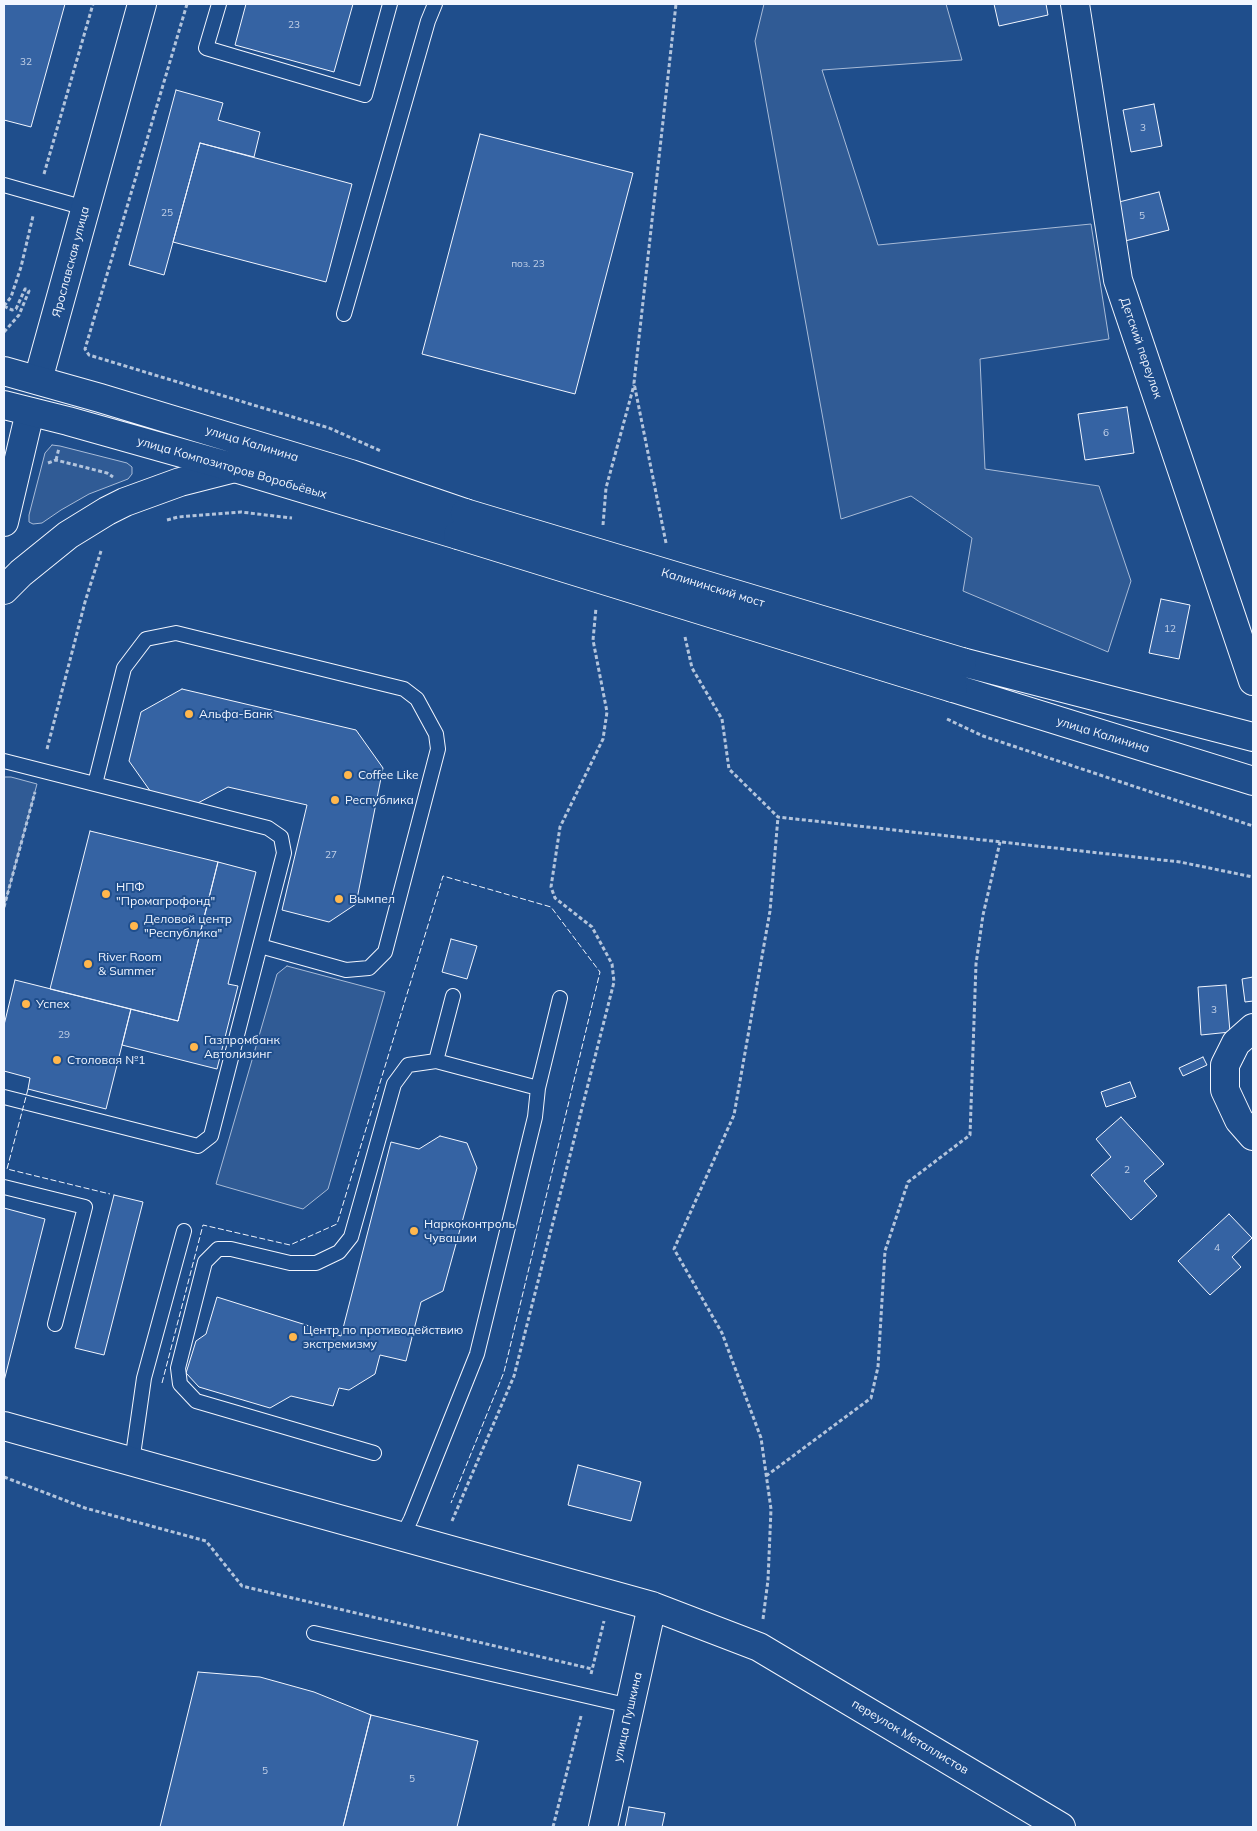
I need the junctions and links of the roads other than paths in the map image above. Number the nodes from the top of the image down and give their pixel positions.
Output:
1 (142, 4) edge
2 (219, 4) edge
3 (390, 4) edge
4 (435, 4) edge
5 (1075, 4) edge
6 (4, 185) edge
7 (85, 208) junction
8 (344, 314) dead end
9 (4, 371) edge
10 (38, 380) junction
11 (4, 405) edge
12 (30, 412) junction
13 (235, 468) junction
14 (4, 522) edge
15 (462, 524) junction
16 (4, 590) edge
17 (1253, 681) edge
18 (953, 688) joint
19 (1253, 737) edge
20 (4, 761) edge
21 (1253, 782) edge
22 (95, 784) junction
23 (260, 946) junction
24 (453, 996) dead end
25 (560, 998) dead end
26 (1253, 1028) edge
27 (436, 1061) junction
28 (538, 1088) junction
29 (4, 1097) edge
30 (1253, 1136) edge
31 (4, 1187) edge
32 (184, 1231) dead end
33 (55, 1324) dead end
34 (4, 1426) edge
35 (374, 1453) dead end
36 (132, 1462) junction
37 (402, 1537) junction
38 (652, 1606) junction
39 (314, 1634) dead end
40 (630, 1706) junction
41 (603, 1827) edge
42 (1061, 1827) edge

1 - 7 street, Ярославская улица
2 - 3 lane
4 - 8 lane
5 - 17 street, Детский переулок
6 - 7 lane
7 - 10 street, Ярославская улица
9 - 10 street
10 - 12 street, Ярославская улица
10 - 15 street, улица Калинина
11 - 12 street, улица Композиторов Воробьёвых
12 - 13 street, улица Композиторов Воробьёвых
12 - 14 street, Ярославская улица
13 - 15 street, улица Композиторов Воробьёвых
13 - 16 street
15 - 18 street, Калининский мост, bridge
15 - 19 street, Калининский мост, bridge
18 - 21 street, улица Калинина
20 - 22 lane
22 - 23 lane
22 - 23 lane
23 - 29 lane
24 - 27 lane
25 - 28 lane
26 - 30 street
27 - 28 lane
27 - 35 lane
28 - 37 lane
31 - 33 lane
32 - 36 lane
34 - 36 street, переулок Металлистов
36 - 37 street, переулок Металлистов
37 - 38 street, переулок Металлистов
38 - 40 street, улица Пушкина
38 - 42 street, переулок Металлистов
39 - 40 lane
40 - 41 street, улица Пушкина

